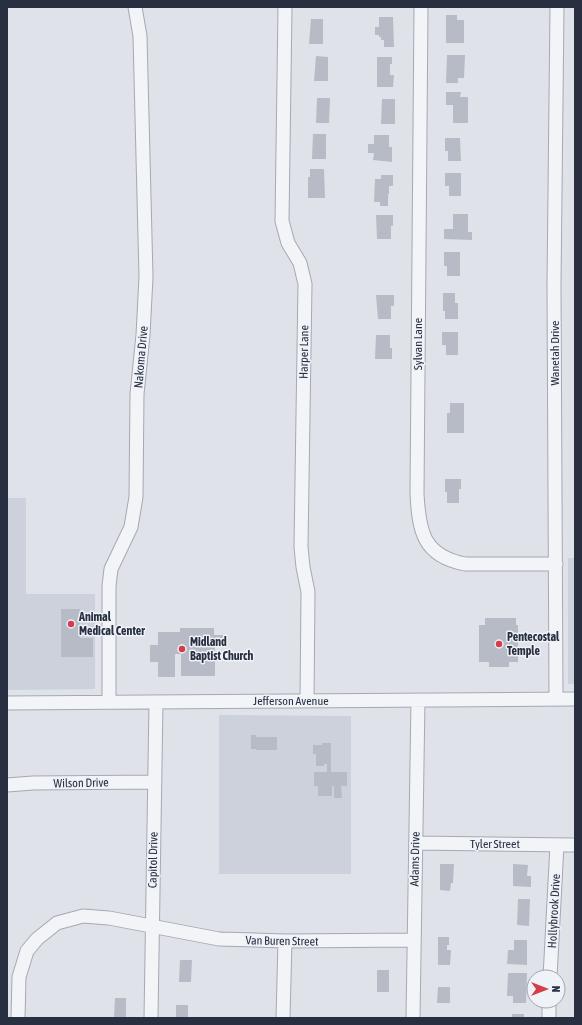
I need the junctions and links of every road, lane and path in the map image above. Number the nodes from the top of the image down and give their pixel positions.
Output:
1 (135, 7) edge
2 (285, 7) edge
3 (421, 7) edge
4 (557, 7) edge
5 (556, 564) junction
6 (556, 699) junction
7 (575, 699) edge
8 (418, 700) junction
9 (109, 702) junction
10 (156, 702) junction
11 (307, 702) junction
12 (7, 703) edge
13 (154, 782) junction
14 (7, 786) edge
15 (416, 844) junction
16 (557, 845) junction
17 (575, 845) edge
18 (152, 926) junction
19 (414, 940) junction
20 (285, 942) junction
21 (550, 969) edge
22 (18, 1018) edge
23 (151, 1018) edge
24 (284, 1018) edge
25 (413, 1018) edge

1 - 9 street, Nakoma Drive
2 - 11 street, Harper Lane
3 - 5 street, Sylvan Lane
4 - 5 street, Wanetah Drive
5 - 6 street, Wanetah Drive
6 - 7 street, Jefferson Avenue
6 - 8 street, Jefferson Avenue
8 - 11 street, Jefferson Avenue
8 - 15 street, Adams Drive
9 - 10 street, Jefferson Avenue
9 - 12 street, Jefferson Avenue
10 - 11 street, Jefferson Avenue
10 - 13 street, Capitol Drive
13 - 14 street, Wilson Drive
13 - 18 street, Capitol Drive
15 - 16 street, Tyler Street
15 - 19 street, Adams Drive
16 - 17 street, Tyler Street
16 - 21 street, Hollybrook Drive
18 - 20 street, Van Buren Street
18 - 22 street, Van Buren Street
18 - 23 street, Capitol Drive
19 - 20 street, Van Buren Street
19 - 25 street, Adams Drive
20 - 24 street

